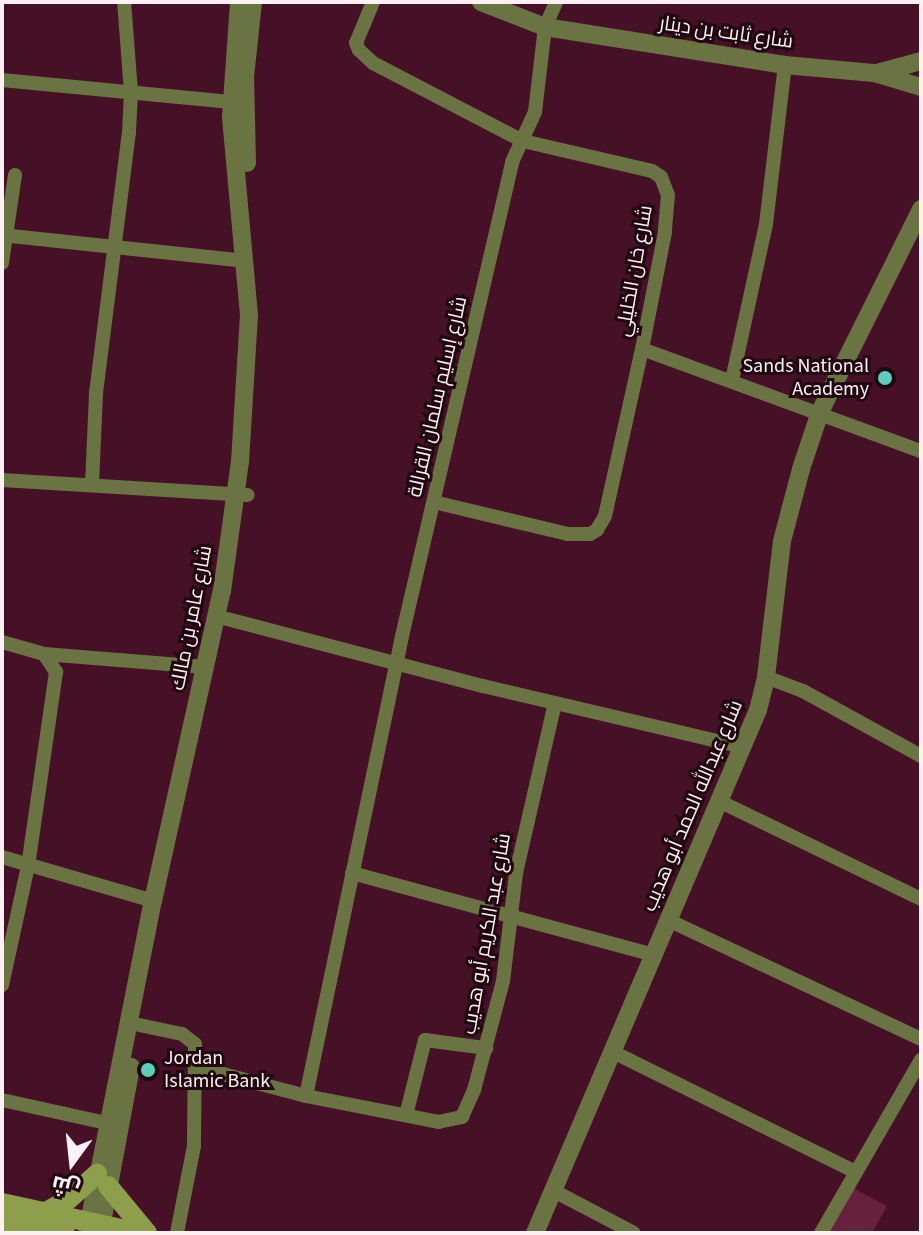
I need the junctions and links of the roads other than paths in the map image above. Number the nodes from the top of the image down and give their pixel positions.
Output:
1 (124, 2) edge
2 (239, 2) edge
3 (253, 2) edge
4 (373, 2) edge
5 (481, 2) edge
6 (556, 2) edge
7 (545, 27) junction
8 (921, 61) edge
9 (785, 65) junction
10 (874, 73) junction
11 (2, 80) edge
12 (921, 87) edge
13 (131, 92) junction
14 (231, 102) junction
15 (523, 141) junction
16 (15, 175) dead end
17 (921, 209) edge
18 (4, 236) edge
19 (116, 250) junction
20 (244, 261) junction
21 (2, 263) edge
22 (642, 349) junction
23 (732, 380) junction
24 (820, 412) junction
25 (921, 451) edge
26 (2, 480) edge
27 (92, 485) junction
28 (242, 494) junction
29 (434, 502) junction
30 (227, 619) junction
31 (2, 642) edge
32 (44, 654) junction
33 (396, 664) junction
34 (205, 667) junction
35 (766, 677) junction
36 (555, 703) junction
37 (743, 747) junction
38 (921, 756) edge
39 (719, 801) junction
40 (2, 857) edge
41 (28, 866) junction
42 (352, 873) junction
43 (921, 899) edge
44 (153, 901) junction
45 (512, 916) junction
46 (668, 920) junction
47 (654, 955) junction
48 (2, 985) edge
49 (139, 1025) junction
50 (921, 1039) edge
51 (486, 1048) junction
52 (613, 1052) junction
53 (921, 1060) edge
54 (197, 1067) junction
55 (306, 1096) junction
56 (2, 1100) edge
57 (406, 1115) junction
58 (107, 1123) junction
59 (854, 1171) junction
60 (103, 1180) junction
61 (554, 1191) junction
62 (2, 1203) edge
63 (48, 1211) junction
64 (2, 1221) edge
65 (94, 1227) edge
66 (65, 1233) edge
67 (140, 1233) edge
68 (147, 1233) edge
69 (177, 1233) edge
70 (535, 1233) edge
71 (634, 1233) edge
72 (821, 1233) edge

1 - 13 street
2 - 14 street, شارع عامر بن مالك
3 - 28 street, شارع عامر بن مالك
4 - 15 street, شارع خان الخليلي
5 - 7 street, شارع ثابت بن دينار
6 - 7 street, شارع إسليم سلمان القرالة
7 - 9 street, شارع ثابت بن دينار
7 - 15 street, شارع إسليم سلمان القرالة
8 - 10 street, شارع ثابت بن دينار
9 - 10 street, شارع ثابت بن دينار
9 - 23 street
10 - 12 street, شارع ثابت بن دينار
11 - 13 street
13 - 14 street
13 - 19 street
14 - 20 street, شارع عامر بن مالك
15 - 22 street, شارع خان الخليلي
15 - 29 street, شارع إسليم سلمان القرالة
16 - 18 street
17 - 24 street, شارع عبدالله الحمد أبو هديب
18 - 19 street
18 - 21 street
19 - 20 street
19 - 27 street
20 - 28 street, شارع عامر بن مالك
22 - 23 street
22 - 29 street, شارع خان الخليلي
23 - 24 street
24 - 25 street
24 - 35 street, شارع عبدالله الحمد أبو هديب
26 - 27 street
27 - 28 street
28 - 30 street, شارع عامر بن مالك
28 - 34 street, شارع عامر بن مالك
29 - 33 street, شارع إسليم سلمان القرالة
30 - 33 street
30 - 49 street, شارع عامر بن مالك
31 - 32 street
32 - 34 street
32 - 41 street
33 - 36 street
33 - 42 street
34 - 44 street, شارع عامر بن مالك
35 - 37 street, شارع عبدالله الحمد أبو هديب
35 - 38 street
36 - 37 street
36 - 45 street, شارع عبد الكريم أبو هديب
37 - 39 street, شارع عبدالله الحمد أبو هديب
39 - 43 street
39 - 46 street, شارع عبدالله الحمد أبو هديب
40 - 41 street
41 - 44 street
41 - 48 street
42 - 45 street
42 - 55 street
44 - 58 street, شارع عامر بن مالك
45 - 47 street
45 - 51 street, شارع عبد الكريم أبو هديب
46 - 47 street, شارع عبدالله الحمد أبو هديب
46 - 50 street
47 - 52 street, شارع عبدالله الحمد أبو هديب
49 - 54 street
49 - 60 street, شارع عامر بن مالك
51 - 57 street, شارع عبد الكريم أبو هديب
51 - 57 street
52 - 59 street
52 - 61 street, شارع عبدالله الحمد أبو هديب
53 - 59 street
54 - 55 street, شارع عبد الكريم أبو هديب
54 - 69 street
55 - 57 street, شارع عبد الكريم أبو هديب
56 - 58 street
58 - 60 street, شارع عامر بن مالك
59 - 72 street
60 - 63 main road
60 - 65 street, شارع عامر بن مالك
60 - 68 main road
61 - 70 street, شارع عبدالله الحمد أبو هديب
61 - 71 street
62 - 63 main road
63 - 65 main road
64 - 66 main road
65 - 67 main road

